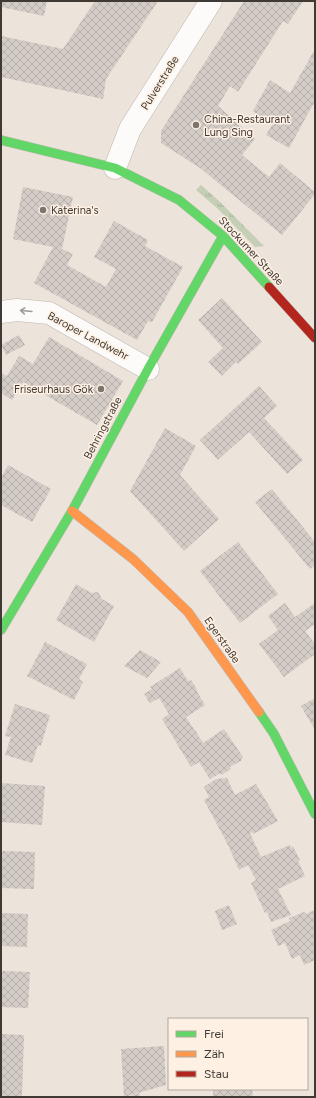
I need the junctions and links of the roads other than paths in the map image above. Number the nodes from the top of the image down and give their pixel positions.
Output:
1 (211, 1) edge
2 (1, 140) edge
3 (115, 168) junction
4 (223, 236) junction
5 (1, 312) edge
6 (315, 338) edge
7 (148, 370) junction
8 (72, 511) junction
9 (1, 630) edge
10 (315, 814) edge

1 - 3 street, Pulverstraße
2 - 3 street, Stockumer Straße
3 - 4 street, Stockumer Straße
4 - 6 street, Stockumer Straße
4 - 7 street, Behringstraße
7 -> 5 street, Baroper Landwehr
7 - 8 street, Behringstraße
8 - 9 street, Behringstraße
8 - 10 street, Egerstraße

